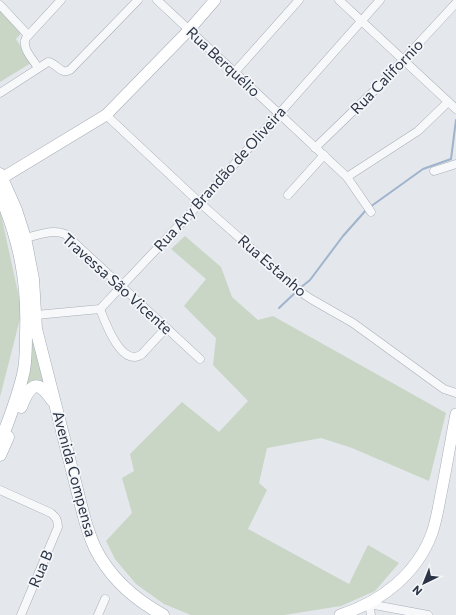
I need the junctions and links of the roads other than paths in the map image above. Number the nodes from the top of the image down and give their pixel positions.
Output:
1 (60, 0) edge
2 (138, 0) edge
3 (157, 0) edge
4 (215, 0) edge
5 (299, 0) edge
6 (339, 0) edge
7 (380, 0) edge
8 (456, 4) edge
9 (0, 5) edge
10 (362, 21) junction
11 (189, 30) junction
12 (28, 35) junction
13 (404, 60) junction
14 (38, 68) junction
15 (234, 73) junction
16 (0, 93) edge
17 (448, 102) junction
18 (456, 109) edge
19 (279, 114) junction
20 (106, 115) junction
21 (315, 148) junction
22 (324, 155) junction
23 (456, 164) edge
24 (434, 171) dead end
25 (1, 176) edge
26 (347, 177) junction
27 (0, 195) edge
28 (288, 195) dead end
29 (200, 203) junction
30 (370, 212) dead end
31 (25, 238) junction
32 (122, 287) junction
33 (100, 309) junction
34 (36, 315) junction
35 (166, 328) junction
36 (200, 359) dead end
37 (456, 393) edge
38 (55, 404) junction
39 (456, 414) edge
40 (0, 442) edge
41 (0, 455) edge
42 (1, 492) edge
43 (105, 599) dead end
44 (370, 609) edge
45 (21, 615) edge
46 (98, 615) edge
47 (162, 615) edge
48 (340, 615) edge
49 (428, 615) edge

1 - 12 street
2 - 14 street
3 - 11 street, Rua Berquélio
4 - 11 street
5 - 15 street
6 - 10 street
7 - 10 street, Rua Ary Brandão de Oliveira
8 - 13 street, Rua Californio
9 - 12 street
10 - 13 street
10 - 19 street, Rua Ary Brandão de Oliveira
11 - 15 street, Rua Berquélio
11 - 20 street
12 - 14 street
13 - 17 street
13 - 21 street, Rua Californio
14 - 16 street
15 - 19 street, Rua Berquélio
17 - 18 street
17 - 26 street
19 - 21 street, Rua Berquélio
19 - 29 street, Rua Ary Brandão de Oliveira
20 - 25 street
20 - 29 street, Rua Estanho
21 - 22 street, Rua Berquélio
22 - 26 street, Rua Berquélio
22 - 28 street
23 - 24 street
25 - 31 main road, Avenida Compensa
26 - 30 street, Rua Berquélio
27 - 40 main road
29 - 32 street, Rua Ary Brandão de Oliveira
29 - 37 street, Rua Estanho
31 - 32 street, Travessa São Vicente
31 - 34 main road, Avenida Compensa
32 - 33 street, Rua Ary Brandão de Oliveira
32 - 35 street, Travessa São Vicente
33 - 34 street
33 - 35 street
34 - 38 main road, Avenida Compensa
35 - 36 street, Travessa São Vicente
38 - 41 main road
38 - 47 main road, Avenida Compensa
39 - 44 street
42 - 45 street, Rua B
43 - 46 street
44 - 48 street
44 - 49 street

